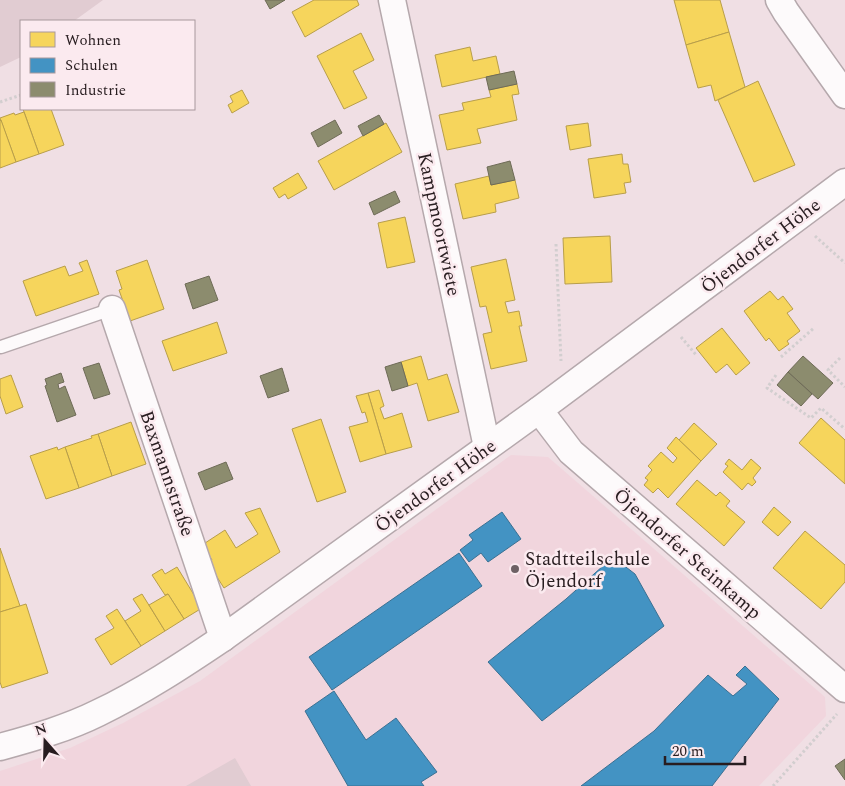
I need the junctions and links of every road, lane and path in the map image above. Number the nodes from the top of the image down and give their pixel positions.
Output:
1 (392, 0) edge
2 (779, 0) edge
3 (20, 95) edge
4 (845, 95) edge
5 (0, 102) edge
6 (845, 182) edge
7 (796, 218) junction
8 (556, 244) dead end
9 (845, 263) edge
10 (112, 310) joint
11 (814, 328) dead end
12 (1, 347) dead end
13 (780, 357) dead end
14 (840, 358) dead end
15 (776, 375) dead end
16 (845, 387) edge
17 (563, 392) junction
18 (539, 410) junction
19 (845, 429) edge
20 (487, 447) junction
21 (223, 638) junction
22 (842, 701) edge
23 (0, 747) edge
24 (773, 786) edge

1 - 20 street, Kampmoortwiete
2 - 4 street
3 - 5 path
6 - 7 street, Öjendorfer Höhe
7 - 9 path
7 - 17 street, Öjendorfer Höhe
8 - 17 path
10 - 12 lane
10 - 21 street, Baxmannstraße
11 - 13 path
14 - 16 path
15 - 19 path
17 - 18 street, Öjendorfer Höhe
18 - 20 street, Öjendorfer Höhe
18 - 22 street, Öjendorfer Steinkamp
20 - 21 street, Öjendorfer Höhe
21 - 23 street, Öjendorfer Höhe
22 - 24 path

